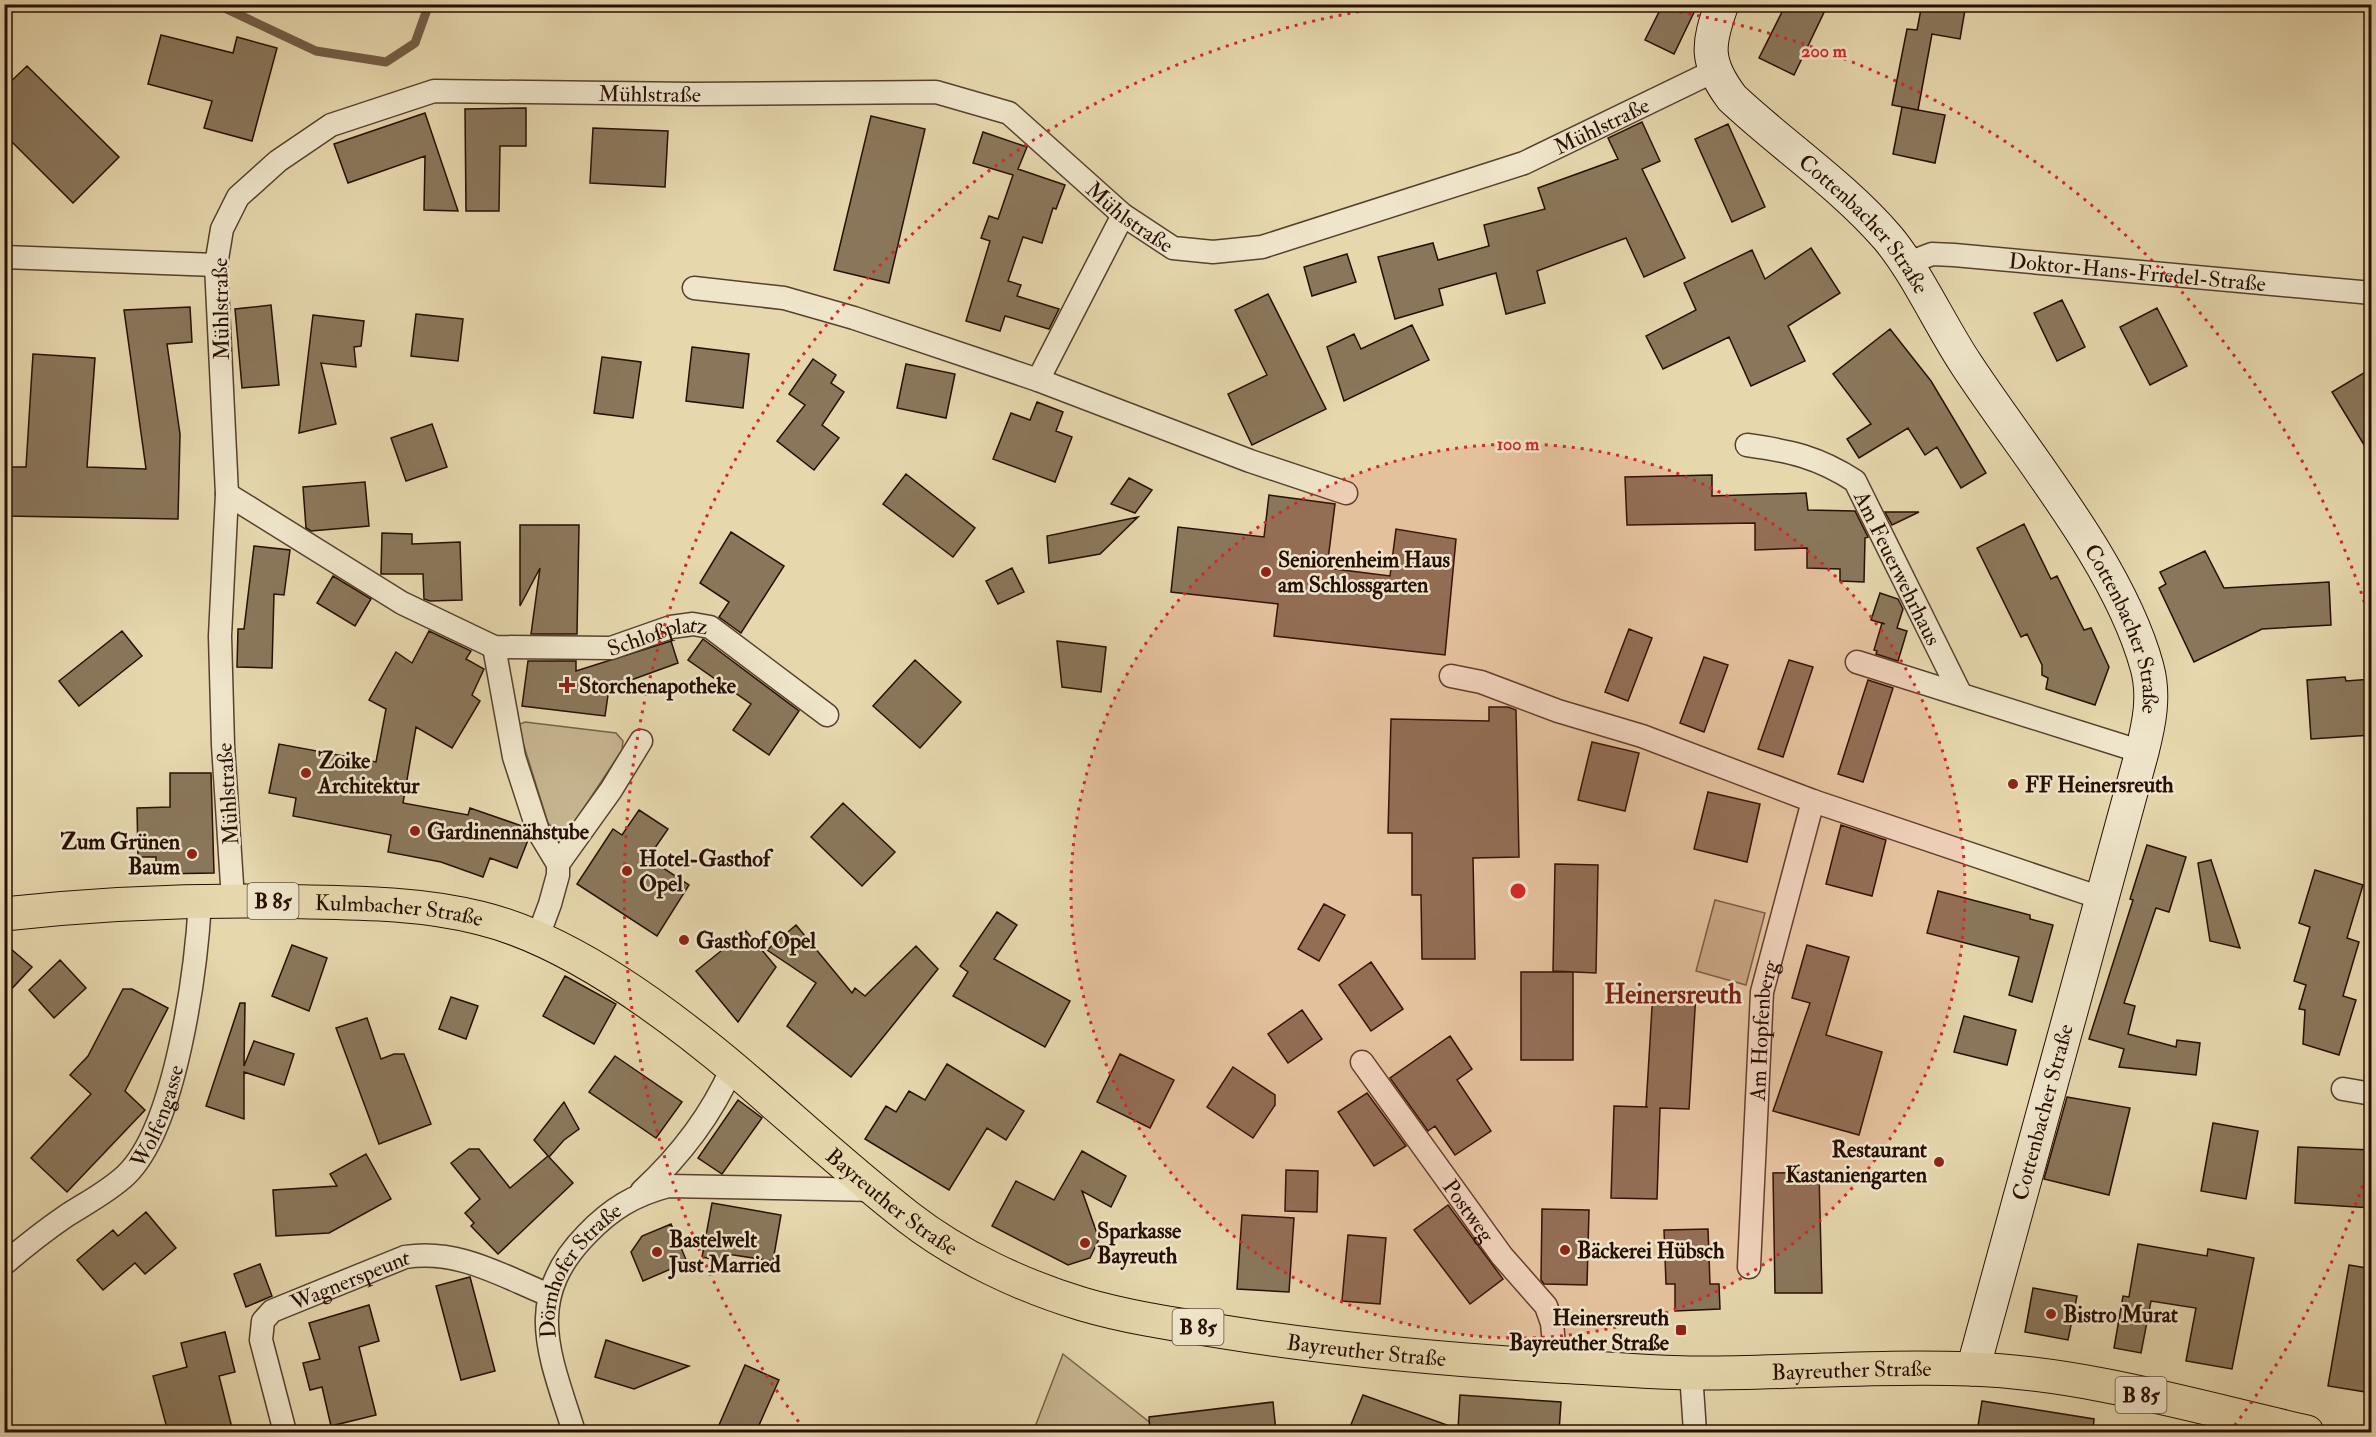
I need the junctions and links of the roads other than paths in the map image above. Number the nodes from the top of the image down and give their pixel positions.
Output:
1 (1722, 4) edge
2 (1714, 71) junction
3 (1124, 215) junction
4 (4, 257) edge
5 (1905, 264) junction
6 (216, 265) junction
7 (694, 288) dead end
8 (2372, 293) edge
9 (1038, 380) junction
10 (1747, 445) dead end
11 (227, 494) junction
12 (1346, 494) dead end
13 (494, 647) junction
14 (1857, 662) dead end
15 (1451, 676) dead end
16 (1960, 693) junction
17 (827, 715) dead end
18 (641, 741) dead end
19 (2142, 752) junction
20 (1813, 801) junction
21 (558, 864) junction
22 (2101, 898) junction
23 (233, 900) junction
24 (200, 902) junction
25 (4, 914) edge
26 (537, 939) junction
27 (1362, 1062) dead end
28 (732, 1068) junction
29 (2343, 1089) dead end
30 (2372, 1094) edge
31 (877, 1190) junction
32 (641, 1193) junction
33 (4, 1264) edge
34 (1749, 1267) dead end
35 (549, 1295) junction
36 (1556, 1366) junction
37 (1973, 1369) junction
38 (1691, 1373) junction
39 (285, 1432) edge
40 (574, 1432) edge
41 (1695, 1432) edge
42 (2307, 1432) edge

1 - 2 street, Cottenbacher Straße
2 - 3 street, Mühlstraße
2 - 5 street, Cottenbacher Straße
3 - 6 street, Mühlstraße
3 - 9 street
4 - 6 street
5 - 8 street, Doktor-Hans-Friedel-Straße
5 - 19 street, Cottenbacher Straße
6 - 11 street, Mühlstraße
7 - 9 street
9 - 12 street
10 - 16 street, Am Feuerwehrhaus
11 - 13 street, Schloßplatz
11 - 23 street, Mühlstraße
13 - 17 street, Schloßplatz
13 - 21 street
14 - 16 street
15 - 20 street
16 - 19 street
18 - 21 street
19 - 22 street, Cottenbacher Straße
20 - 22 street
20 - 34 street, Am Hopfenberg
21 - 26 street
22 - 37 street, Cottenbacher Straße
23 - 24 main road, Kulmbacher Straße / B 85
23 - 26 main road, Kulmbacher Straße / B 85
24 - 25 main road, Kulmbacher Straße / B 85
24 - 33 street, Wolfengasse
26 - 28 main road, Bayreuther Straße / B 85
27 - 36 street, Postweg
28 - 31 main road, Bayreuther Straße / B 85
28 - 32 street, Dörnhofer Straße
29 - 30 street
31 - 32 street, Dörnhofer Straße
31 - 36 main road, Bayreuther Straße / B 85
32 - 35 street, Dörnhofer Straße
35 - 39 street, Wagnerspeunt
35 - 40 street, Dörnhofer Straße
36 - 38 main road, Bayreuther Straße / B 85
37 - 38 main road, Bayreuther Straße / B 85
37 - 42 main road, Bayreuther Straße / B 85
38 - 41 street

